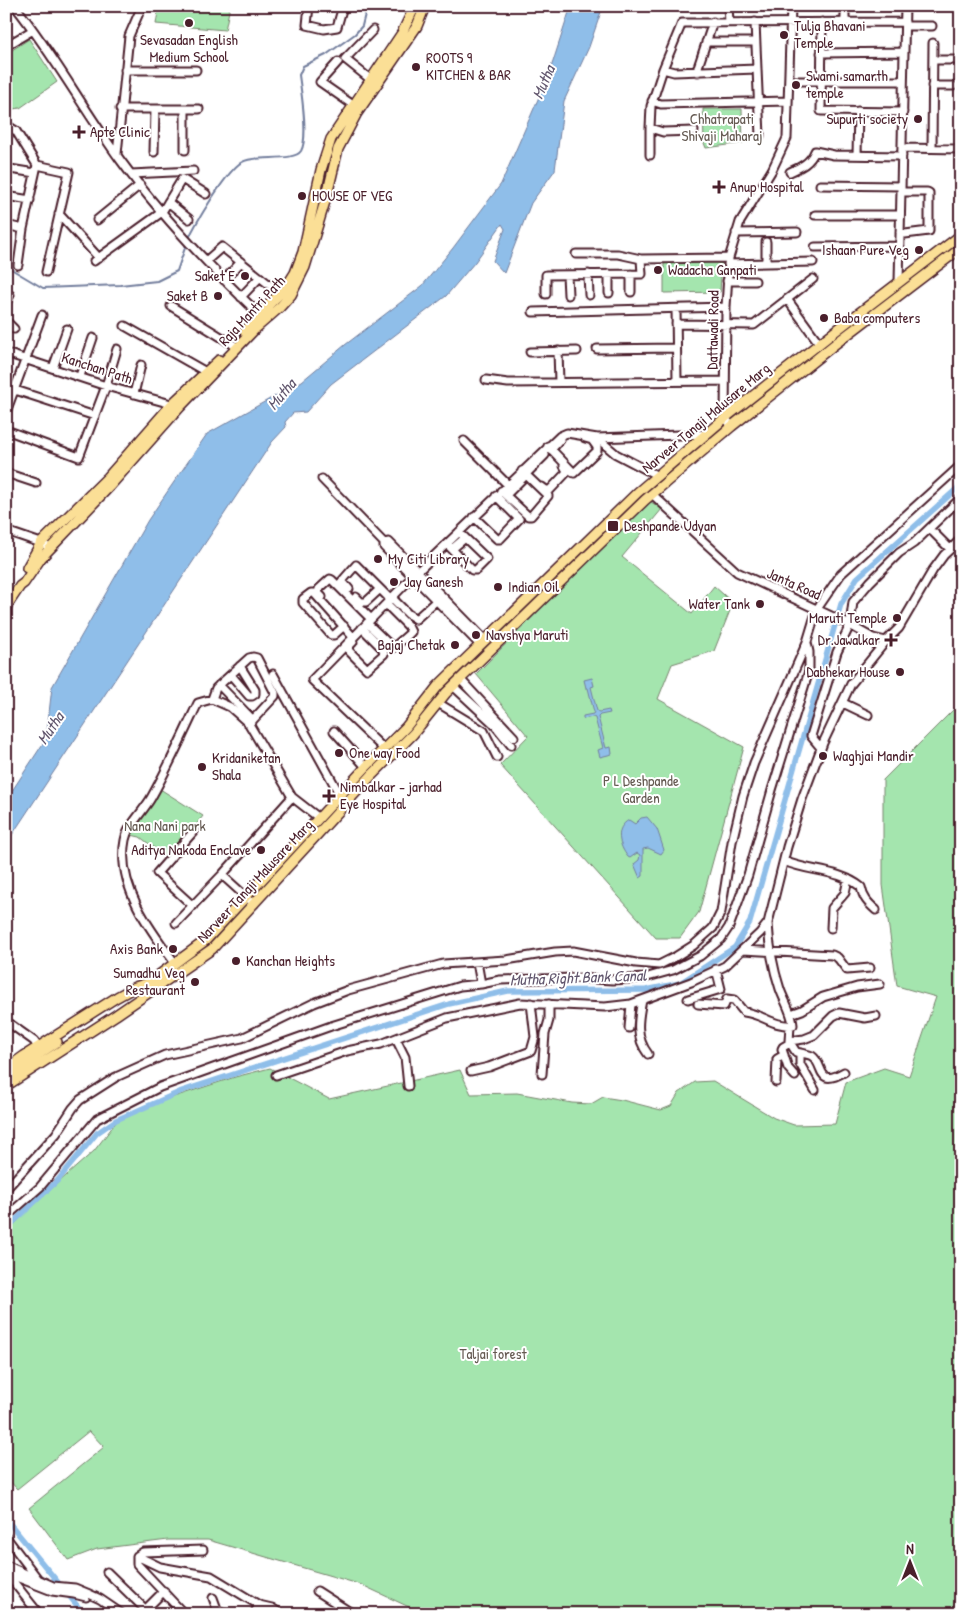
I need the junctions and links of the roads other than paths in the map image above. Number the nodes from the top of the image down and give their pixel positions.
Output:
1 (11, 6) edge
2 (15, 6) edge
3 (142, 6) edge
4 (309, 6) edge
5 (343, 6) edge
6 (415, 6) edge
7 (425, 6) edge
8 (728, 6) edge
9 (791, 6) edge
10 (845, 6) edge
11 (905, 6) edge
12 (6, 10) edge
13 (713, 22) junction
14 (729, 22) junction
15 (755, 22) junction
16 (791, 22) junction
17 (822, 22) junction
18 (845, 22) junction
19 (905, 24) junction
20 (932, 26) dead end
21 (34, 30) junction
22 (373, 30) dead end
23 (706, 42) junction
24 (755, 42) junction
25 (933, 43) dead end
26 (6, 46) edge
27 (904, 52) junction
28 (821, 53) junction
29 (933, 60) junction
30 (960, 60) edge
31 (338, 62) dead end
32 (663, 69) junction
33 (757, 69) junction
34 (125, 70) junction
35 (196, 70) dead end
36 (698, 72) junction
37 (370, 79) junction
38 (789, 81) junction
39 (821, 81) junction
40 (904, 81) junction
41 (932, 86) junction
42 (953, 86) dead end
43 (652, 101) junction
44 (788, 101) junction
45 (759, 102) junction
46 (353, 105) junction
47 (120, 109) junction
48 (155, 109) junction
49 (185, 109) junction
50 (199, 109) dead end
51 (858, 111) junction
52 (903, 112) junction
53 (7, 126) edge
54 (650, 128) junction
55 (694, 131) dead end
56 (760, 136) dead end
57 (902, 148) junction
58 (932, 148) junction
59 (961, 148) edge
60 (185, 150) dead end
61 (154, 152) dead end
62 (116, 154) junction
63 (650, 155) dead end
64 (857, 155) junction
65 (902, 156) junction
66 (10, 169) dead end
67 (36, 169) junction
68 (193, 171) dead end
69 (790, 172) dead end
70 (131, 174) junction
71 (140, 185) junction
72 (820, 185) dead end
73 (901, 189) junction
74 (206, 194) dead end
75 (6, 196) edge
76 (30, 200) junction
77 (168, 202) junction
78 (162, 212) junction
79 (59, 214) junction
80 (816, 215) dead end
81 (900, 215) junction
82 (189, 219) dead end
83 (97, 220) dead end
84 (6, 225) edge
85 (23, 229) junction
86 (797, 232) dead end
87 (900, 232) junction
88 (736, 233) junction
89 (961, 235) edge
90 (766, 242) dead end
91 (900, 246) junction
92 (815, 247) dead end
93 (961, 248) edge
94 (576, 254) dead end
95 (641, 259) junction
96 (206, 261) junction
97 (728, 261) junction
98 (241, 262) junction
99 (813, 262) dead end
100 (766, 263) junction
101 (18, 265) dead end
102 (300, 270) junction
103 (46, 272) dead end
104 (588, 274) junction
105 (609, 274) junction
106 (631, 274) junction
107 (568, 275) junction
108 (260, 277) junction
109 (813, 279) dead end
110 (224, 280) junction
111 (727, 280) junction
112 (755, 281) dead end
113 (899, 282) junction
114 (631, 292) dead end
115 (609, 293) dead end
116 (281, 294) junction
117 (546, 294) dead end
118 (10, 295) dead end
119 (568, 295) dead end
120 (589, 295) dead end
121 (241, 297) junction
122 (787, 299) junction
123 (6, 302) edge
124 (171, 306) dead end
125 (726, 307) junction
126 (676, 308) junction
127 (533, 312) dead end
128 (42, 315) dead end
129 (262, 317) junction
130 (6, 321) edge
131 (676, 324) junction
132 (126, 326) dead end
133 (726, 326) junction
134 (14, 329) dead end
135 (67, 329) dead end
136 (93, 338) dead end
137 (819, 343) junction
138 (234, 344) junction
139 (676, 348) junction
140 (117, 349) dead end
141 (596, 349) dead end
142 (577, 351) dead end
143 (6, 352) edge
144 (530, 352) dead end
145 (558, 352) junction
146 (25, 359) junction
147 (142, 365) dead end
148 (53, 368) junction
149 (206, 372) junction
150 (80, 376) junction
151 (486, 380) dead end
152 (725, 380) junction
153 (677, 381) junction
154 (559, 382) junction
155 (106, 386) junction
156 (6, 387) edge
157 (14, 390) junction
158 (134, 394) junction
159 (176, 406) junction
160 (6, 412) edge
161 (95, 416) junction
162 (725, 418) junction
163 (732, 426) junction
164 (6, 430) edge
165 (707, 434) junction
166 (597, 438) junction
167 (464, 441) dead end
168 (549, 448) junction
169 (961, 465) edge
170 (525, 472) junction
171 (6, 473) edge
172 (658, 476) junction
173 (322, 479) dead end
174 (36, 483) dead end
175 (508, 485) junction
176 (501, 494) junction
177 (652, 494) junction
178 (961, 498) edge
179 (474, 518) junction
180 (460, 530) junction
181 (6, 531) edge
182 (934, 533) dead end
183 (465, 538) junction
184 (961, 539) edge
185 (42, 542) junction
186 (497, 542) dead end
187 (447, 544) junction
188 (50, 548) junction
189 (950, 548) junction
190 (452, 550) junction
191 (486, 554) dead end
192 (416, 573) junction
193 (20, 586) junction
194 (380, 589) junction
195 (389, 600) junction
196 (437, 600) junction
197 (6, 606) edge
198 (819, 610) junction
199 (848, 624) junction
200 (344, 626) junction
201 (362, 628) junction
202 (886, 641) junction
203 (482, 642) junction
204 (807, 642) junction
205 (489, 650) junction
206 (240, 666) junction
207 (273, 674) dead end
208 (231, 675) junction
209 (460, 679) junction
210 (219, 685) junction
211 (453, 686) junction
212 (212, 699) junction
213 (438, 703) junction
214 (843, 703) junction
215 (868, 715) dead end
216 (251, 722) junction
217 (334, 731) dead end
218 (821, 748) junction
219 (384, 749) junction
220 (496, 757) dead end
221 (366, 767) junction
222 (340, 795) junction
223 (292, 797) junction
224 (319, 818) junction
225 (194, 831) dead end
226 (784, 861) junction
227 (222, 875) junction
228 (848, 880) junction
229 (246, 898) junction
230 (254, 904) junction
231 (193, 906) junction
232 (876, 910) dead end
233 (176, 923) dead end
234 (768, 923) junction
235 (831, 928) dead end
236 (743, 950) junction
237 (772, 951) junction
238 (477, 962) junction
239 (175, 963) junction
240 (870, 968) dead end
241 (716, 969) junction
242 (480, 984) junction
243 (880, 984) dead end
244 (688, 999) dead end
245 (642, 1000) junction
246 (531, 1003) junction
247 (549, 1004) junction
248 (631, 1004) junction
249 (698, 1004) dead end
250 (791, 1014) junction
251 (876, 1016) dead end
252 (6, 1021) edge
253 (790, 1026) junction
254 (629, 1028) dead end
255 (396, 1039) junction
256 (790, 1042) junction
257 (41, 1049) junction
258 (531, 1051) junction
259 (545, 1051) junction
260 (800, 1053) junction
261 (648, 1054) dead end
262 (784, 1055) junction
263 (6, 1069) edge
264 (470, 1071) dead end
265 (844, 1072) dead end
266 (542, 1074) dead end
267 (276, 1075) dead end
268 (795, 1076) dead end
269 (6, 1077) edge
270 (776, 1082) dead end
271 (6, 1086) edge
272 (408, 1086) dead end
273 (815, 1090) dead end
274 (6, 1189) edge
275 (6, 1216) edge
276 (6, 1537) edge
277 (203, 1550) dead end
278 (136, 1556) junction
279 (6, 1565) edge
280 (107, 1572) dead end
281 (6, 1573) edge
282 (39, 1581) junction
283 (52, 1589) junction
284 (75, 1591) junction
285 (164, 1591) junction
286 (317, 1591) dead end
287 (213, 1598) dead end
288 (259, 1605) junction
289 (146, 1612) edge
290 (39, 1614) edge
291 (114, 1614) edge
292 (122, 1614) edge
293 (184, 1614) edge
294 (225, 1614) edge
295 (254, 1614) edge
296 (281, 1614) edge
297 (353, 1614) edge

1 - 12 street
2 - 21 street
3 - 34 street
4 - 5 street
6 - 37 main road, Raja Mantri Path
7 - 102 main road, Raja Mantri Path
8 - 14 street
9 - 16 street, Dattawadi Road
10 - 18 street
11 - 19 street
13 - 14 street
13 - 23 street
13 - 32 street
14 - 15 street
15 - 16 street
15 - 24 street
16 - 17 street
16 - 38 street, Dattawadi Road
17 - 18 street
17 - 28 street
18 - 19 street
19 - 20 street
19 - 27 street
21 - 26 street
21 - 62 street
22 - 37 street
23 - 24 street
23 - 36 street
24 - 33 street
25 - 29 street
27 - 28 street
27 - 40 street
28 - 39 street
29 - 30 street
29 - 41 street
31 - 46 street
32 - 36 street
32 - 43 street
33 - 36 street
33 - 45 street
34 - 35 street
34 - 47 street
37 - 46 main road, Raja Mantri Path
38 - 39 street
38 - 44 street, Dattawadi Road
39 - 40 street
39 - 51 street
40 - 52 street
41 - 42 street
41 - 58 street
43 - 45 street
43 - 54 street
44 - 45 street
44 - 88 street, Dattawadi Road
45 - 56 street
46 - 102 main road, Raja Mantri Path
47 - 48 street
47 - 62 street
48 - 49 street
48 - 61 street
49 - 50 street
49 - 60 street
51 - 52 street
51 - 64 street
52 - 57 street
53 - 67 street
54 - 55 street
54 - 63 street
57 - 58 street
57 - 65 street
58 - 59 street
62 - 70 street
64 - 65 street
64 - 69 street
65 - 73 street
66 - 67 street
67 - 76 street
67 - 79 street
68 - 70 street
70 - 71 street
71 - 78 street
71 - 83 street
72 - 73 street
73 - 81 street
73 - 87 street
74 - 77 street
75 - 76 street
76 - 85 street
77 - 78 street
77 - 82 street
78 - 79 street
78 - 96 street
79 - 103 street
80 - 81 street
81 - 87 street
84 - 85 street
85 - 101 street
86 - 88 street
87 - 91 street
88 - 97 street, Dattawadi Road
89 - 113 main road, Narveer Tanaji Malusare Marg
90 - 100 street
91 - 92 street
91 - 113 street
93 - 163 main road, Narveer Tanaji Malusare Marg
94 - 95 street
95 - 97 street
95 - 106 street
96 - 98 street
96 - 110 street
97 - 100 street
97 - 111 street, Dattawadi Road
98 - 108 street
98 - 110 street
99 - 100 street
102 - 116 main road, Raja Mantri Path
102 - 129 main road, Raja Mantri Path
104 - 105 street
104 - 107 street
104 - 120 street
105 - 106 street
105 - 115 street
106 - 114 street
107 - 117 street
107 - 119 street
108 - 116 street
108 - 121 street
109 - 122 street
110 - 121 street
111 - 112 street
111 - 125 street, Dattawadi Road
113 - 137 main road, Narveer Tanaji Malusare Marg
116 - 129 main road, Raja Mantri Path
118 - 123 street
121 - 129 street
122 - 133 street
122 - 137 street
124 - 138 street
125 - 126 street
125 - 133 street, Dattawadi Road
126 - 127 street
126 - 131 street
128 - 146 street
129 - 138 main road, Raja Mantri Path
129 - 159 main road, Raja Mantri Path
130 - 134 street
131 - 133 street
131 - 139 street
132 - 149 street
133 - 152 street, Dattawadi Road
135 - 148 street
136 - 150 street
137 - 162 main road, Narveer Tanaji Malusare Marg
138 - 149 main road, Raja Mantri Path
139 - 141 street
139 - 153 street
140 - 155 street
142 - 145 street
143 - 146 street, Kanchan Path
144 - 145 street
145 - 154 street
146 - 148 street, Kanchan Path
146 - 157 street
147 - 158 street
148 - 150 street, Kanchan Path
149 - 159 main road, Raja Mantri Path
150 - 155 street, Kanchan Path
151 - 154 street
152 - 153 street
152 - 162 street, Dattawadi Road
153 - 154 street
155 - 158 street, Kanchan Path
155 - 161 street
156 - 157 street
157 - 160 street
157 - 161 street
158 - 159 street, Kanchan Path
159 - 185 main road, Raja Mantri Path
159 - 188 main road, Raja Mantri Path
161 - 164 street
162 - 163 street
162 - 165 main road, Narveer Tanaji Malusare Marg
163 - 177 main road, Narveer Tanaji Malusare Marg
165 - 166 street
165 - 172 main road, Narveer Tanaji Malusare Marg
166 - 168 street
166 - 172 street
167 - 175 street
168 - 168 street
168 - 170 street
168 - 170 street
169 - 198 street
170 - 175 street
170 - 176 street
170 - 176 street
171 - 174 street
172 - 203 main road, Narveer Tanaji Malusare Marg
173 - 192 street
175 - 176 street
176 - 179 street
176 - 179 street
177 - 198 street, Janta Road
177 - 205 main road, Narveer Tanaji Malusare Marg
178 - 199 street
179 - 180 street
179 - 186 street
180 - 183 street
180 - 187 street
180 - 191 street
181 - 185 street
182 - 189 street
183 - 190 street
183 - 190 street
184 - 189 street
185 - 188 street
185 - 193 main road, Raja Mantri Path
187 - 190 street
187 - 192 street
188 - 193 main road, Raja Mantri Path
189 - 202 street
192 - 195 street
192 - 196 street
192 - 203 street
193 - 197 main road, Raja Mantri Path
194 - 194 street
194 - 195 street
195 - 196 street
195 - 201 street
195 - 201 street
196 - 203 street
198 - 199 street, Janta Road
198 - 204 street
199 - 202 street, Janta Road
199 - 218 street
200 - 200 street
200 - 201 street
201 - 201 street
201 - 201 street
201 - 219 street
202 - 214 street
203 - 205 main road
203 - 219 main road, Narveer Tanaji Malusare Marg
204 - 238 street
204 - 242 street
205 - 209 main road, Narveer Tanaji Malusare Marg
206 - 208 street
206 - 208 street
206 - 216 street
207 - 222 street
208 - 210 street
209 - 211 main road, Narveer Tanaji Malusare Marg
209 - 211 street
210 - 212 street
210 - 216 street
211 - 213 main road, Narveer Tanaji Malusare Marg
212 - 216 street
212 - 239 street
213 - 220 street
213 - 230 main road, Narveer Tanaji Malusare Marg
214 - 215 street
214 - 218 street
216 - 223 street
217 - 221 street
218 - 226 street
219 - 221 main road, Narveer Tanaji Malusare Marg
221 - 222 main road, Narveer Tanaji Malusare Marg
222 - 224 main road, Narveer Tanaji Malusare Marg
223 - 224 street
223 - 227 street
224 - 229 main road, Narveer Tanaji Malusare Marg
225 - 231 street
226 - 228 street
226 - 234 street
227 - 229 street
227 - 231 street
228 - 232 street
228 - 235 street
229 - 230 street
229 - 239 main road, Narveer Tanaji Malusare Marg
230 - 271 main road, Narveer Tanaji Malusare Marg
231 - 233 street
234 - 236 street
234 - 237 street
236 - 237 street
236 - 241 street
237 - 240 street
237 - 250 street
238 - 242 street
238 - 274 street
239 - 257 main road, Narveer Tanaji Malusare Marg
241 - 244 street
241 - 245 street
242 - 275 street
243 - 250 street
245 - 248 street
245 - 261 street
246 - 247 street
246 - 255 street
246 - 258 street
247 - 248 street
247 - 259 street
248 - 254 street
249 - 253 street
250 - 253 street
251 - 256 street
252 - 257 street
253 - 256 street
255 - 267 street
255 - 272 street
256 - 260 street
256 - 262 street
257 - 263 main road, Narveer Tanaji Malusare Marg
257 - 269 main road
258 - 259 street
258 - 264 street
259 - 266 street
260 - 265 street
260 - 273 street
262 - 268 street
262 - 270 street
276 - 282 street
277 - 278 street
278 - 285 street
278 - 288 street
279 - 282 street
280 - 289 street
281 - 283 street
281 - 290 street
282 - 283 street
283 - 284 street
284 - 291 street
284 - 292 street
285 - 289 street
285 - 293 street
286 - 297 street
287 - 294 street
288 - 295 street
288 - 296 street

